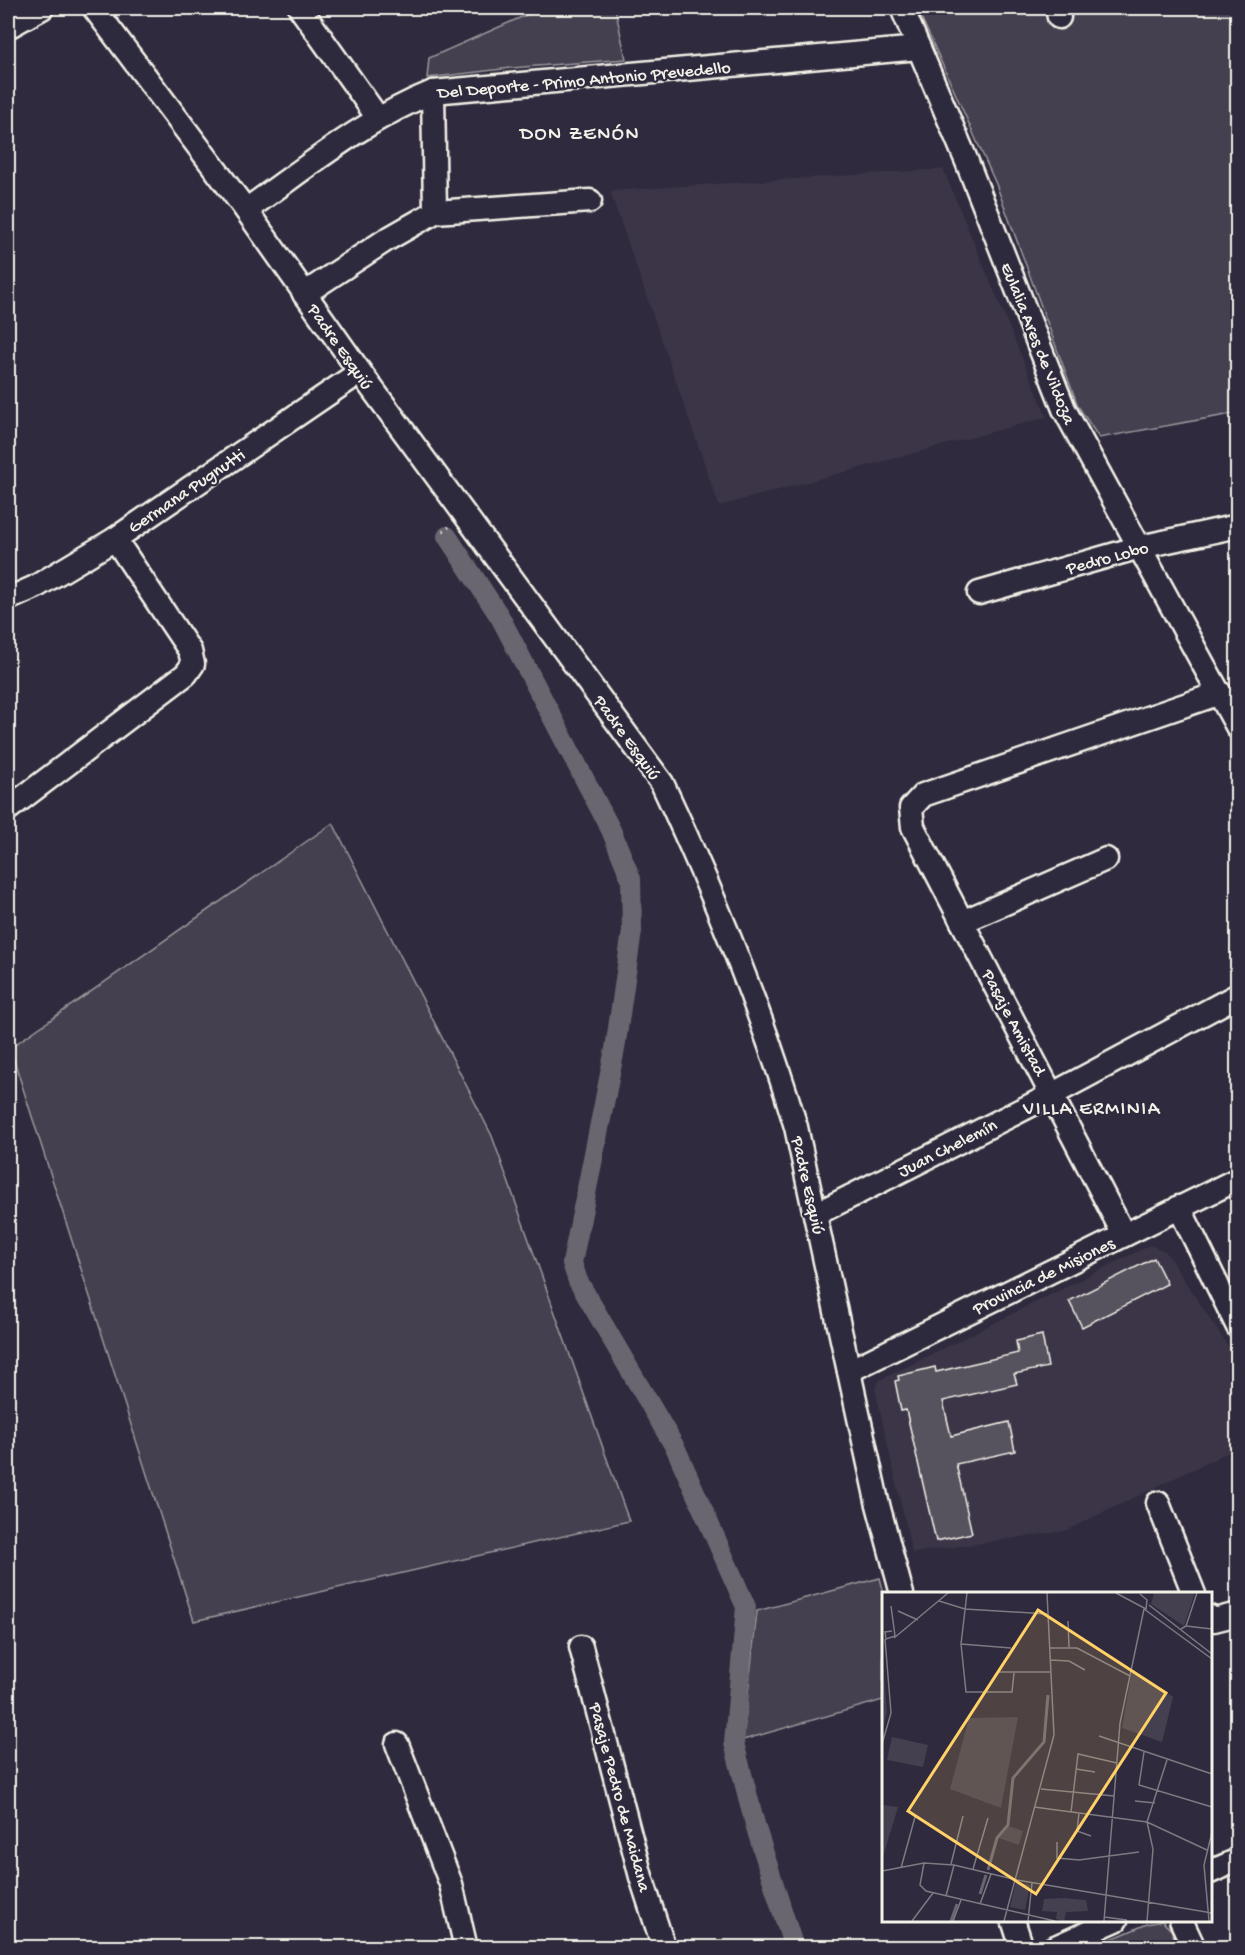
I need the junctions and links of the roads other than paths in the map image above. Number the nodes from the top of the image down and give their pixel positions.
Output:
1 (42, 8) edge
2 (94, 8) edge
3 (300, 8) edge
4 (902, 8) edge
5 (8, 27) edge
6 (919, 48) junction
7 (433, 92) junction
8 (378, 118) junction
9 (590, 201) dead end
10 (246, 210) junction
11 (435, 212) junction
12 (304, 294) junction
13 (360, 372) junction
14 (1238, 526) edge
15 (116, 539) junction
16 (1140, 547) junction
17 (979, 593) dead end
18 (8, 599) edge
19 (1220, 693) junction
20 (1238, 728) edge
21 (8, 809) edge
22 (1106, 859) dead end
23 (962, 922) junction
24 (1238, 995) edge
25 (1053, 1094) junction
26 (1238, 1179) edge
27 (1179, 1207) junction
28 (816, 1214) junction
29 (1124, 1234) junction
30 (1238, 1327) edge
31 (849, 1371) junction
32 (1158, 1503) dead end
33 (902, 1592) edge
34 (1194, 1592) edge
35 (1238, 1614) edge
36 (1212, 1618) edge
37 (581, 1647) dead end
38 (397, 1744) dead end
39 (1238, 1860) edge
40 (1212, 1871) edge
41 (1014, 1922) edge
42 (1111, 1922) edge
43 (1182, 1922) edge
44 (466, 1947) edge
45 (664, 1947) edge
46 (1022, 1947) edge
47 (1053, 1947) edge
48 (1194, 1947) edge

1 - 5 street
2 - 10 street, Padre Esquiú
3 - 8 street
4 - 6 street, Eulalia Ares de Vildoza
6 - 7 street, Del Deporte - Primo Antonio Prevedello
6 - 16 street, Eulalia Ares de Vildoza
7 - 8 street, Del Deporte - Primo Antonio Prevedello
7 - 11 street
8 - 10 street, Del Deporte - Primo Antonio Prevedello
9 - 11 street
10 - 12 street, Padre Esquiú
11 - 12 street
12 - 13 street, Padre Esquiú
13 - 15 street, Germana Pugnutti
13 - 28 street, Padre Esquiú
14 - 16 street, Pedro Lobo
15 - 18 street, Germana Pugnutti
15 - 21 street
16 - 17 street, Pedro Lobo
16 - 19 street, Eulalia Ares de Vildoza
19 - 20 street, Eulalia Ares de Vildoza
19 - 23 street, Pasaje Amistad
22 - 23 street
23 - 25 street, Pasaje Amistad
24 - 25 street, Juan Chelemín
25 - 28 street, Juan Chelemín
25 - 29 street, Pasaje Amistad
26 - 27 street, Provincia de Misiones
27 - 29 street, Provincia de Misiones
27 - 30 street
28 - 31 street, Padre Esquiú
29 - 31 street, Provincia de Misiones
31 - 33 street, Padre Esquiú
32 - 34 street
35 - 36 street
37 - 45 street, Pasaje Pedro de Maidana
38 - 44 street
39 - 40 street
41 - 46 street
42 - 47 street
43 - 48 street

